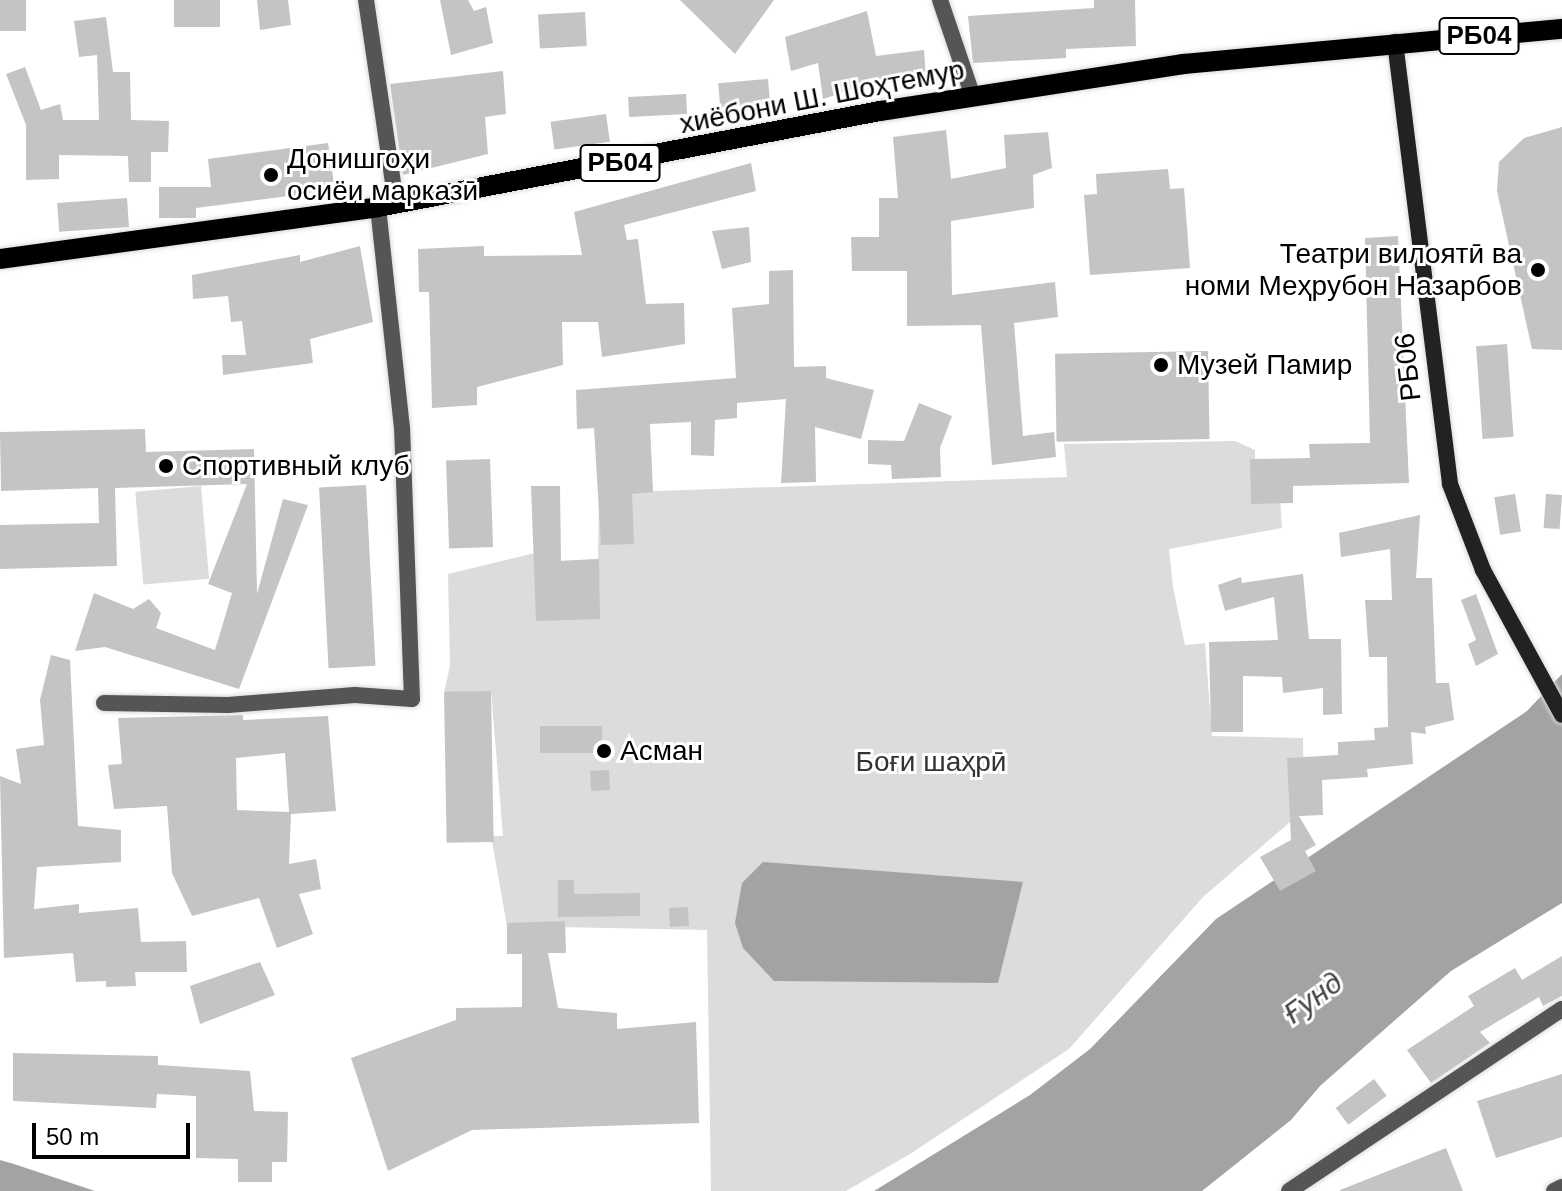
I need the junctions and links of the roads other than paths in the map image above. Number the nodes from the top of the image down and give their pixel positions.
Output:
1 (366, 0) edge
2 (940, 0) edge
3 (1562, 29) edge
4 (1395, 42) junction
5 (973, 97) junction
6 (387, 204) junction
7 (0, 259) edge
8 (104, 703) dead end
9 (1562, 715) edge
10 (1562, 1009) edge
11 (1562, 1187) edge
12 (1289, 1191) edge
13 (1554, 1191) edge

1 - 6 street
2 - 5 street
3 - 4 main road, хиёбони Ш. Шоҳтемур / РБ04
4 - 5 main road, хиёбони Ш. Шоҳтемур / РБ04
4 - 9 main road, РБ06 / РБ06
5 - 6 main road, хиёбони Ш. Шоҳтемур / РБ04
6 - 7 main road, хиёбони Ш. Шоҳтемур / РБ04
6 - 8 street
10 - 12 street
11 - 13 street

